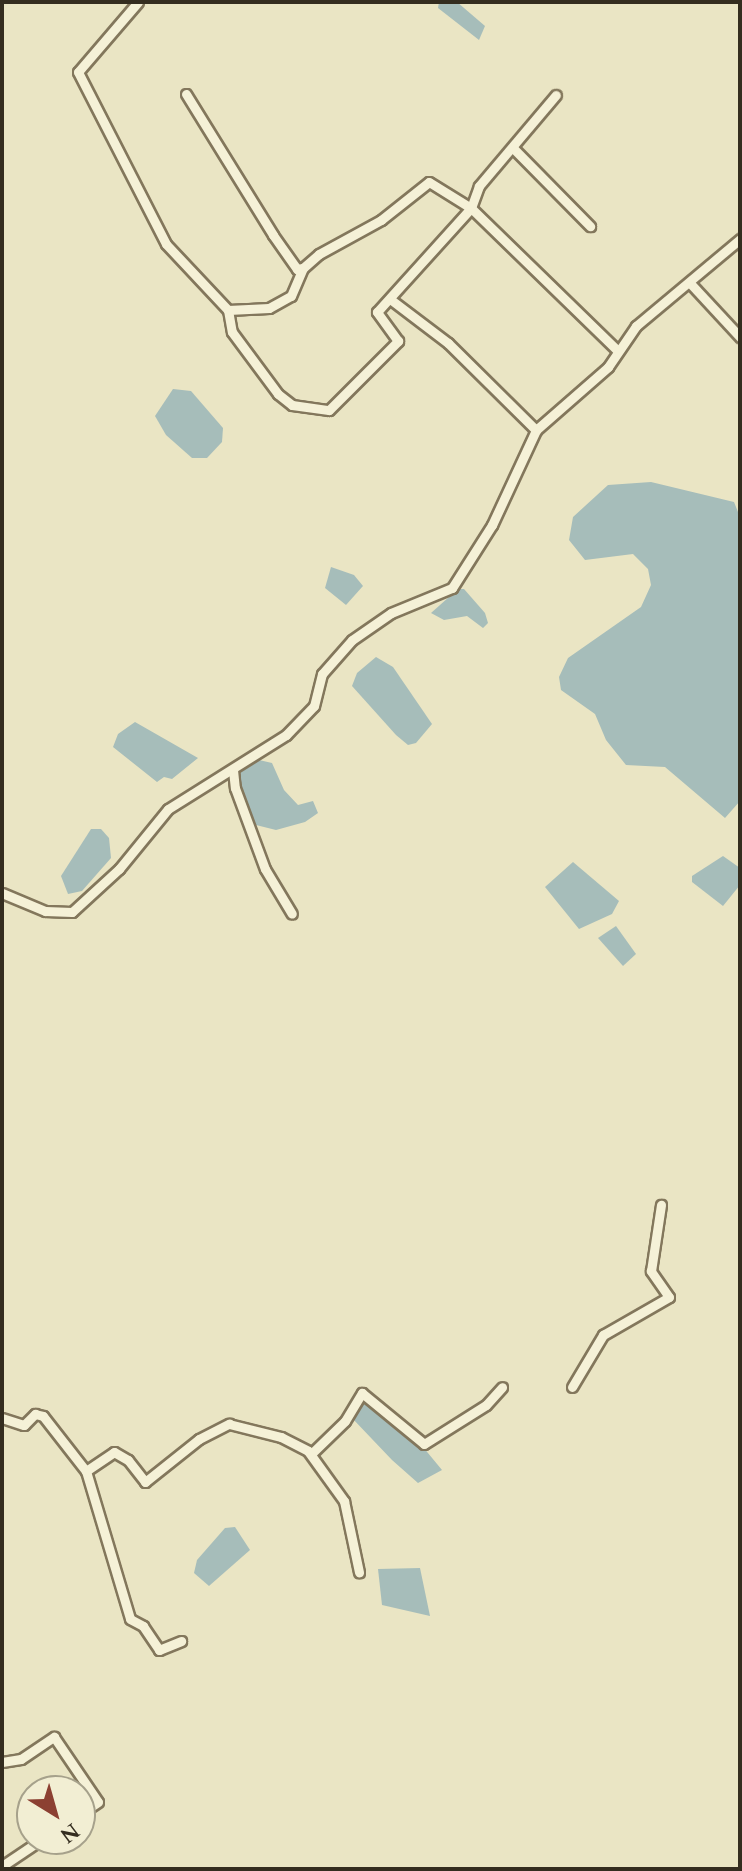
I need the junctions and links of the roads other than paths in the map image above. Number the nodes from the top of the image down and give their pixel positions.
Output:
1 (138, 2) edge
2 (186, 94) dead end
3 (556, 95) dead end
4 (513, 148) junction
5 (471, 208) junction
6 (590, 226) dead end
7 (740, 239) edge
8 (303, 268) junction
9 (690, 283) junction
10 (390, 299) junction
11 (228, 310) junction
12 (740, 337) edge
13 (618, 351) junction
14 (536, 430) junction
15 (233, 770) junction
16 (2, 893) edge
17 (292, 914) dead end
18 (661, 1205) dead end
19 (502, 1387) dead end
20 (572, 1387) dead end
21 (2, 1418) edge
22 (311, 1454) junction
23 (86, 1471) junction
24 (359, 1572) dead end
25 (181, 1641) dead end
26 (2, 1762) edge
27 (80, 1775) edge

1 - 11 street
2 - 8 street
3 - 4 street
4 - 5 street
4 - 6 street
5 - 8 street
5 - 10 street
5 - 13 street
7 - 9 street
8 - 11 street
9 - 12 street
9 - 13 street
10 - 11 street
10 - 14 street
13 - 14 street
14 - 15 street
15 - 16 street
15 - 17 street
18 - 20 street
19 - 22 street
21 - 23 street
22 - 23 street
22 - 24 street
23 - 25 street
26 - 27 street

